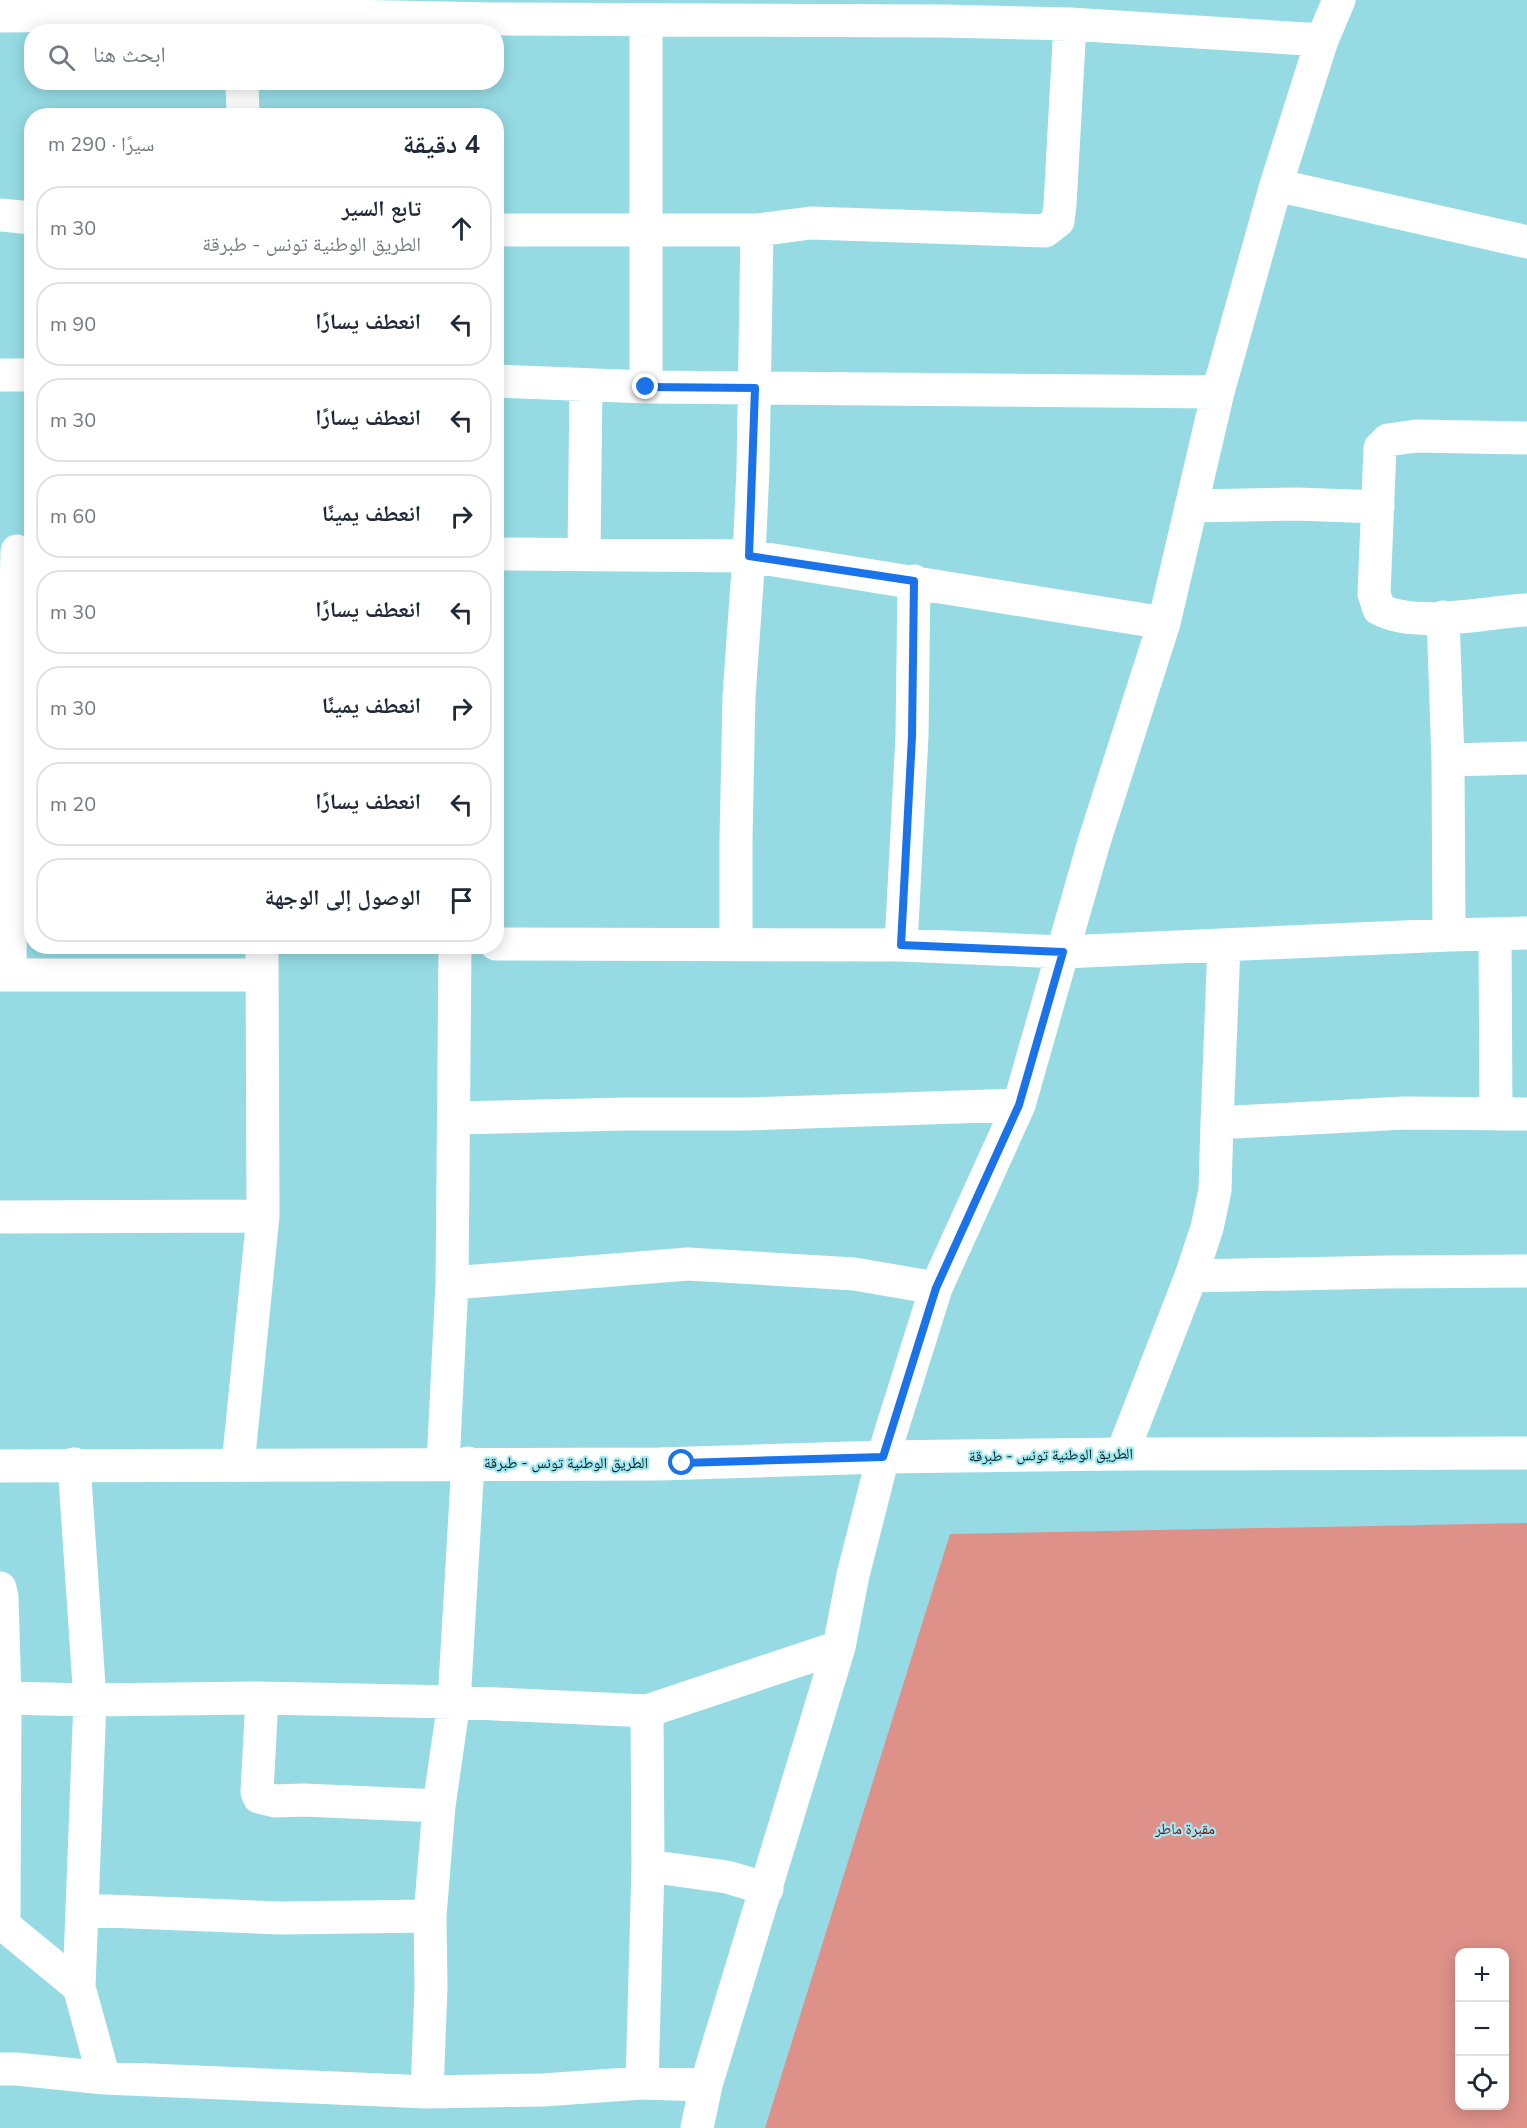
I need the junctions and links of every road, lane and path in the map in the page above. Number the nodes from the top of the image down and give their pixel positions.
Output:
1 (1339, 0) edge
2 (0, 16) edge
3 (646, 20) junction
4 (242, 23) edge
5 (1070, 24) junction
6 (1322, 40) junction
7 (242, 90) edge
8 (243, 108) edge
9 (1276, 185) junction
10 (0, 215) edge
11 (24, 217) edge
12 (504, 230) edge
13 (646, 230) junction
14 (757, 230) junction
15 (1527, 242) edge
16 (0, 375) edge
17 (24, 375) edge
18 (504, 381) edge
19 (586, 386) junction
20 (646, 387) junction
21 (755, 388) junction
22 (1218, 392) junction
23 (1527, 438) edge
24 (1191, 506) junction
25 (1378, 507) junction
26 (16, 551) edge
27 (504, 554) edge
28 (584, 555) junction
29 (749, 556) junction
30 (914, 581) junction
31 (1527, 610) edge
32 (1443, 618) junction
33 (1164, 623) junction
34 (1527, 758) edge
35 (1448, 760) junction
36 (5, 797) edge
37 (1511, 934) edge
38 (1449, 935) junction
39 (504, 944) edge
40 (736, 944) junction
41 (901, 945) junction
42 (1224, 945) junction
43 (1063, 952) junction
44 (455, 954) edge
45 (261, 961) edge
46 (5, 975) edge
47 (1019, 1105) junction
48 (1511, 1114) edge
49 (454, 1118) junction
50 (1217, 1123) junction
51 (263, 1216) junction
52 (0, 1217) edge
53 (1527, 1271) edge
54 (1191, 1276) junction
55 (452, 1283) junction
56 (936, 1288) junction
57 (1527, 1453) edge
58 (1122, 1454) junction
59 (883, 1457) junction
60 (456, 1463) junction
61 (74, 1464) junction
62 (238, 1465) junction
63 (0, 1466) edge
64 (0, 1588) edge
65 (839, 1647) junction
66 (5, 1698) junction
67 (262, 1698) junction
68 (90, 1700) junction
69 (454, 1702) junction
70 (647, 1711) junction
71 (439, 1806) junction
72 (648, 1866) junction
73 (767, 1889) junction
74 (82, 1910) junction
75 (430, 1916) junction
76 (2, 1923) edge
77 (78, 1987) junction
78 (0, 2069) edge
79 (104, 2078) junction
80 (642, 2083) junction
81 (706, 2085) junction
82 (427, 2092) junction
83 (697, 2128) edge

1 - 6 street
2 - 4 street
3 - 4 street
3 - 5 street
3 - 13 street
5 - 6 street
5 - 14 street
6 - 9 street
7 - 8 street
9 - 15 street
9 - 22 street
10 - 11 street
12 - 13 street
13 - 14 street
13 - 20 street
14 - 21 street
16 - 17 street
18 - 19 street
19 - 20 street
19 - 28 street
20 - 21 street
21 - 22 street
21 - 29 street
22 - 24 street
23 - 25 street
24 - 25 street
24 - 33 street
25 - 32 street
26 - 36 street
27 - 28 street
28 - 29 street
29 - 30 street
29 - 40 street
30 - 33 street
30 - 41 street
31 - 32 street
32 - 35 street
33 - 43 street
34 - 35 street
35 - 38 street
36 - 46 street
37 - 38 street
37 - 48 street
38 - 42 street
39 - 40 street
40 - 41 street
41 - 43 street
42 - 43 street
42 - 50 street
43 - 47 street
44 - 49 street
45 - 46 street
45 - 51 street
47 - 49 street
47 - 56 street
48 - 50 street
49 - 55 street
50 - 54 street
51 - 52 street
51 - 62 street
53 - 54 street
54 - 58 street
55 - 56 street
55 - 60 street
56 - 59 street
57 - 58 street, الطريق الوطنية تونس - طبرقة
58 - 59 street, الطريق الوطنية تونس - طبرقة
59 - 60 street, الطريق الوطنية تونس - طبرقة
59 - 65 street
60 - 62 street, الطريق الوطنية تونس - طبرقة
60 - 69 street
61 - 62 street, الطريق الوطنية تونس - طبرقة
61 - 63 street, الطريق الوطنية تونس - طبرقة
61 - 68 street
64 - 66 street
65 - 70 street
65 - 73 street
66 - 68 street
66 - 76 street
67 - 68 street
67 - 69 street
67 - 71 street
68 - 74 street
69 - 70 street
69 - 71 street
70 - 72 street
71 - 75 street
72 - 73 street
72 - 80 street
73 - 81 street
74 - 75 street
74 - 77 street
75 - 82 street
76 - 77 street
77 - 79 street
78 - 79 street
79 - 82 street
80 - 81 street
80 - 82 street
81 - 83 street

